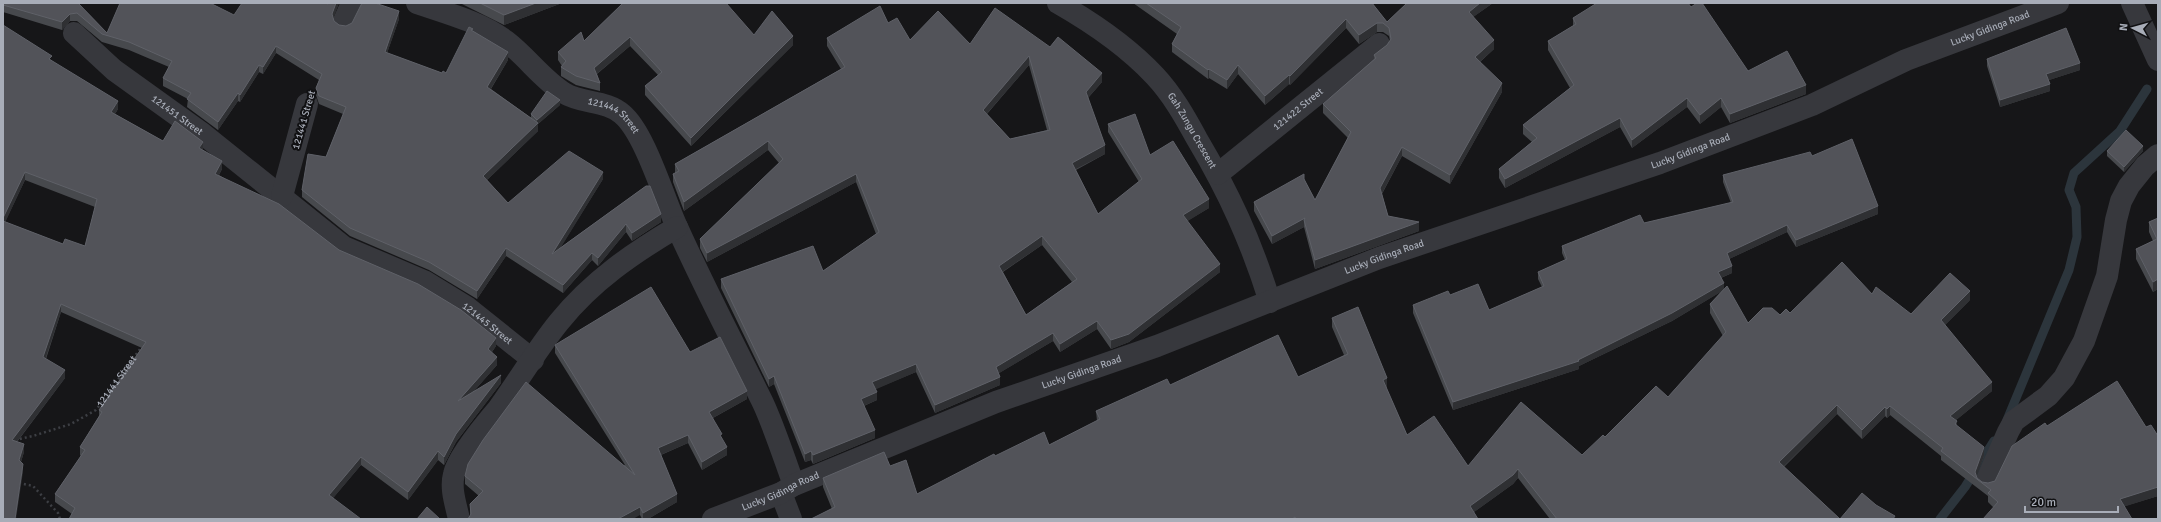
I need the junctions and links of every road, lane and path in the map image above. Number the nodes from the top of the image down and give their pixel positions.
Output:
1 (417, 3) edge
2 (1058, 3) edge
3 (2058, 3) edge
4 (2132, 3) edge
5 (74, 33) dead end
6 (1379, 44) dead end
7 (2158, 60) edge
8 (307, 104) dead end
9 (2158, 155) edge
10 (1218, 174) junction
11 (282, 196) junction
12 (677, 227) junction
13 (1270, 302) junction
14 (145, 343) edge
15 (138, 354) junction
16 (144, 358) edge
17 (532, 360) junction
18 (8, 440) edge
19 (1987, 480) dead end
20 (14, 482) edge
21 (788, 489) junction
22 (60, 519) edge
23 (459, 519) edge
24 (713, 519) edge
25 (791, 519) edge

1 - 12 street, 121444 Street
2 - 10 street, Gah Zungu Crescent
3 - 13 street, Lucky Gidinga Road
4 - 7 street
5 - 11 street, 121451 Street
6 - 10 street, 121422 Street
8 - 11 street, 121441 Street
9 - 19 street
10 - 13 street, Gah Zungu Crescent
11 - 17 street, 121445 Street
12 - 17 street
12 - 21 street, 121444 Street
13 - 21 street, Lucky Gidinga Road
14 - 15 path, 121441 Street
15 - 16 path
15 - 18 path, 121441 Street
17 - 23 street
20 - 22 path
21 - 24 street, Lucky Gidinga Road
21 - 25 street, 121444 Street

